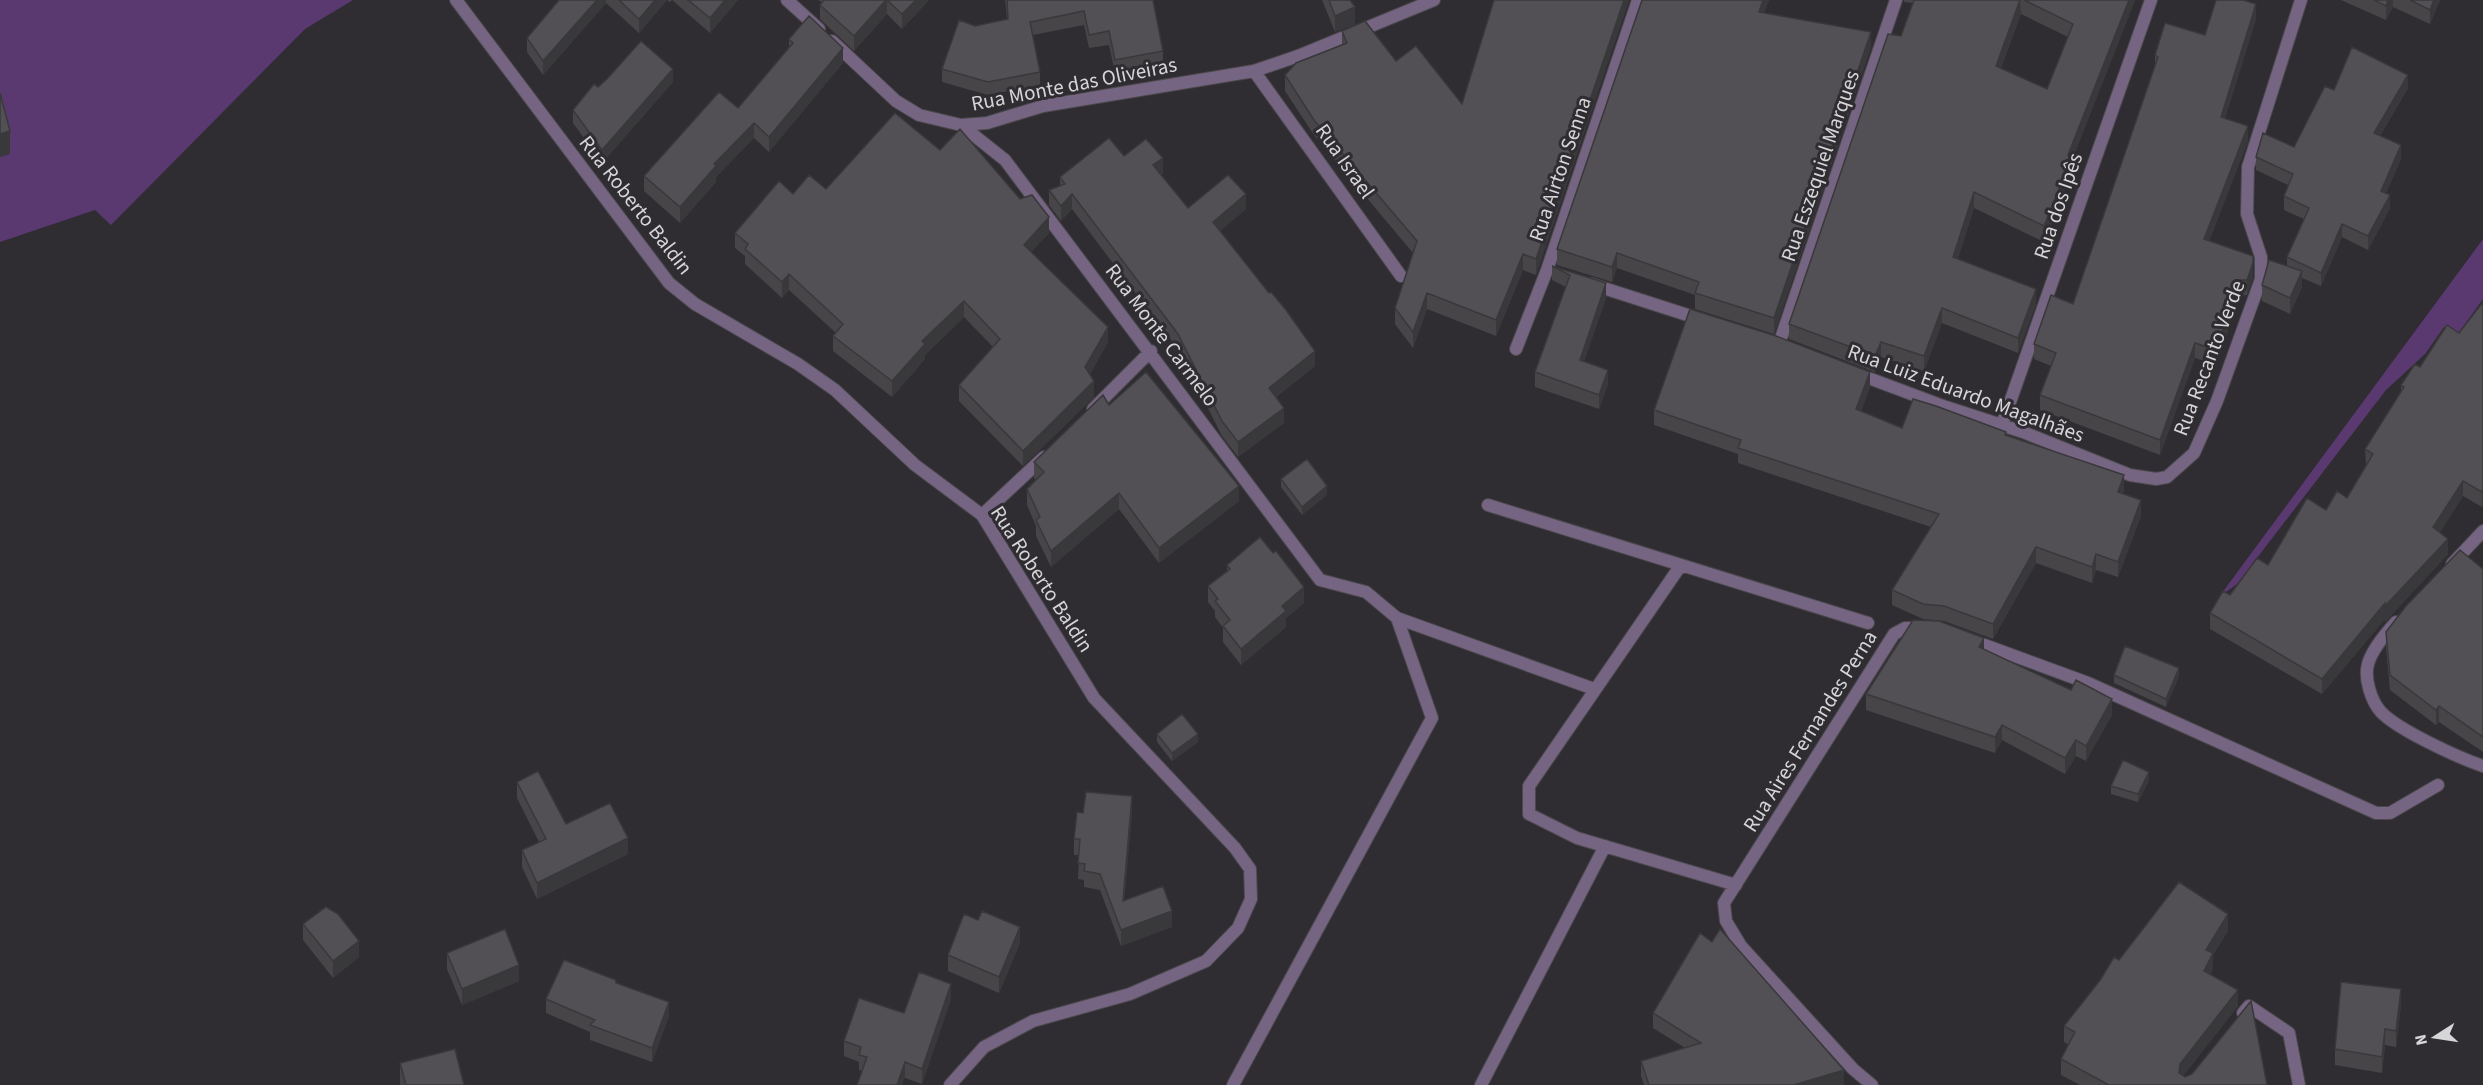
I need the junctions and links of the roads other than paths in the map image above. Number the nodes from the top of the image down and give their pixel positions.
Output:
1 (456, 0) edge
2 (787, 0) edge
3 (1434, 0) edge
4 (1638, 0) edge
5 (1896, 0) edge
6 (2151, 0) edge
7 (2301, 0) edge
8 (1254, 70) junction
9 (961, 125) junction
10 (1401, 276) dead end
11 (1576, 279) edge
12 (1711, 322) edge
13 (1778, 344) edge
14 (1516, 350) dead end
15 (1151, 351) junction
16 (1846, 369) edge
17 (1083, 419) edge
18 (2002, 425) junction
19 (1050, 452) edge
20 (2167, 477) joint
21 (1488, 505) dead end
22 (982, 515) junction
23 (2483, 531) edge
24 (1681, 565) junction
25 (2445, 571) edge
26 (2407, 611) edge
27 (1397, 618) junction
28 (1868, 623) dead end
29 (1932, 628) edge
30 (1962, 637) edge
31 (1594, 689) junction
32 (2483, 766) edge
33 (2438, 785) dead end
34 (1605, 846) junction
35 (1736, 885) junction
36 (2235, 1023) edge
37 (950, 1085) edge
38 (1233, 1085) edge
39 (1481, 1085) edge
40 (1872, 1085) edge
41 (2299, 1085) edge

1 - 22 street, Rua Roberto Baldin
2 - 9 street, Rua Monte das Oliveiras
3 - 8 street, Rua Monte das Oliveiras
4 - 14 street, Rua Airton Senna
5 - 13 street, Rua Eszequiel Marques
6 - 18 street, Rua dos Ipês
7 - 20 street, Rua Recanto Verde
8 - 9 street, Rua Monte das Oliveiras
8 - 10 street, Rua Israel
9 - 15 street, Rua Monte Carmelo
11 - 12 street
15 - 17 street
15 - 27 street, Rua Monte Carmelo
16 - 18 street, Rua Luiz Eduardo Magalhães
18 - 20 street, Rua Luiz Eduardo Magalhães
19 - 22 street
21 - 24 street
22 - 37 street, Rua Roberto Baldin
23 - 25 street
24 - 28 street
24 - 31 street
26 - 32 street
27 - 31 street
27 - 38 street
29 - 35 street, Rua Aires Fernandes Perna
30 - 33 street
31 - 34 street
34 - 35 street
34 - 39 street
35 - 40 street, Rua Aires Fernandes Perna
36 - 41 street

